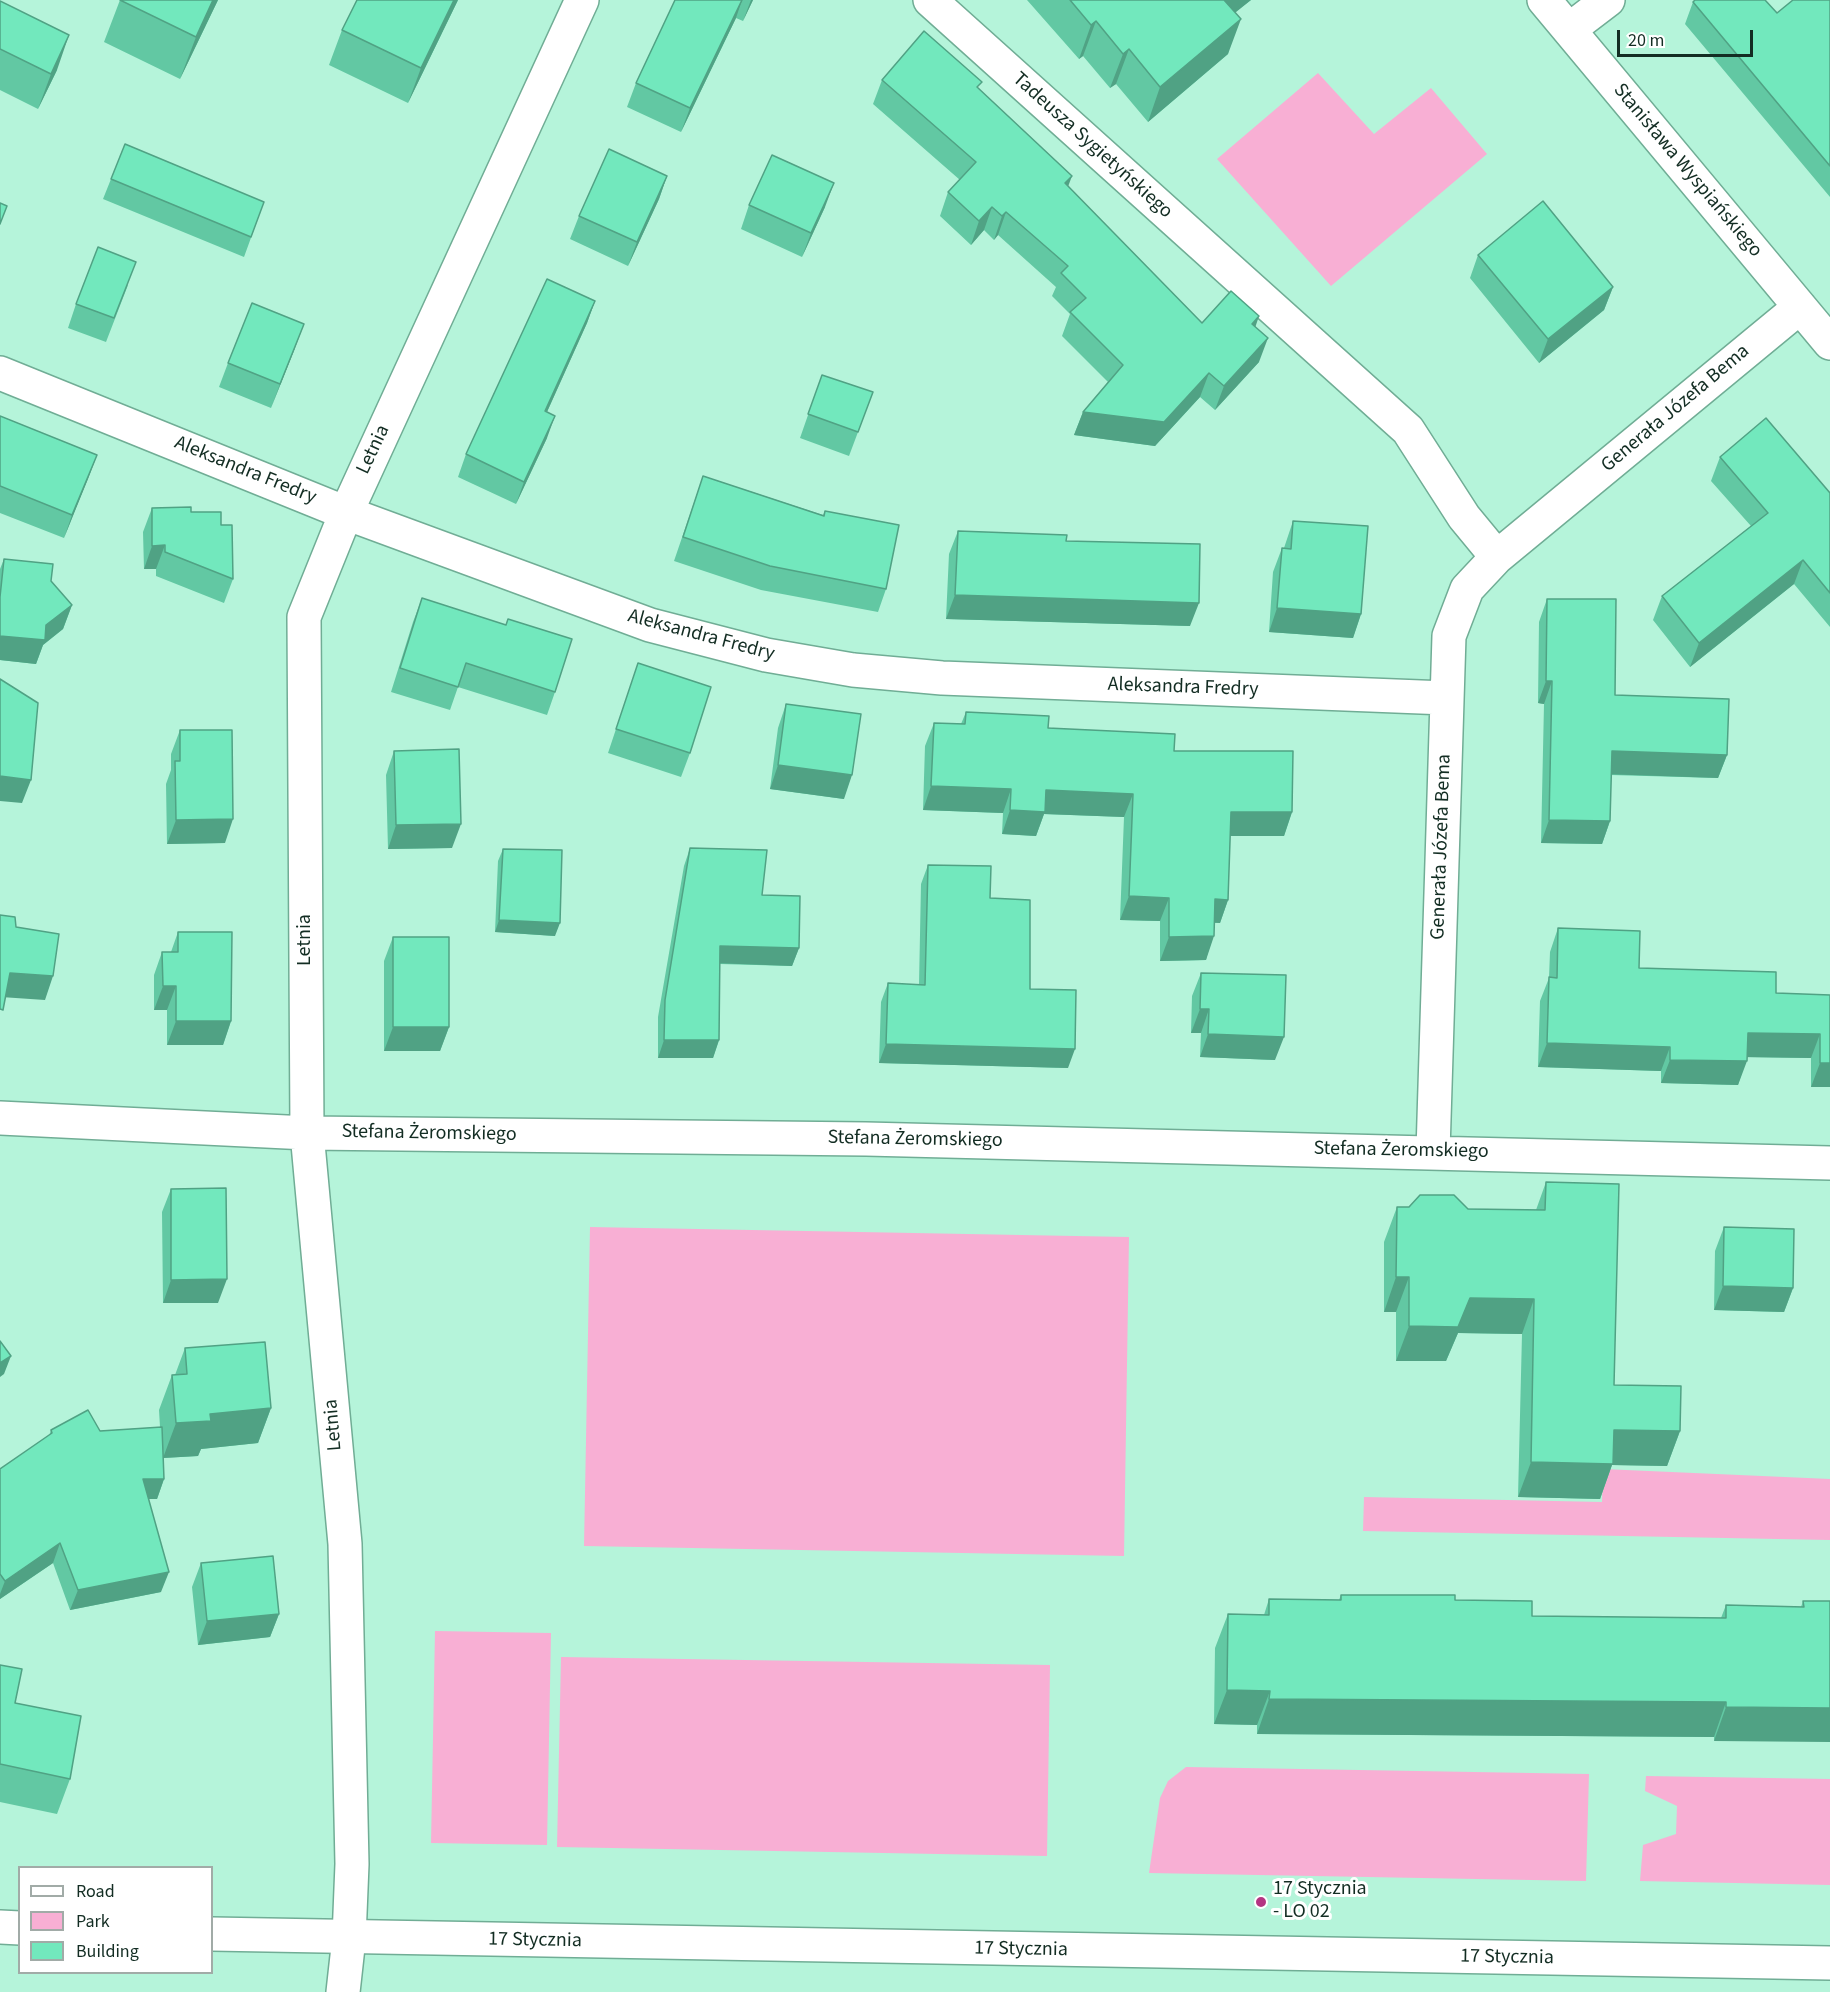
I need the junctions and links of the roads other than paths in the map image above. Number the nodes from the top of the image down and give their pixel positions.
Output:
1 (582, 0) edge
2 (930, 0) edge
3 (1544, 0) edge
4 (1608, 0) edge
5 (1570, 29) junction
6 (1800, 307) junction
7 (1830, 343) edge
8 (0, 373) edge
9 (346, 513) junction
10 (1497, 558) junction
11 (1446, 698) junction
12 (0, 1118) edge
13 (307, 1133) junction
14 (1433, 1151) junction
15 (1830, 1163) edge
16 (0, 1927) edge
17 (18, 1928) edge
18 (213, 1934) edge
19 (349, 1938) junction
20 (1830, 1963) edge
21 (343, 1992) edge

1 - 9 street, Letnia
2 - 10 street, Tadeusza Sygietyńskiego
3 - 5 street, Stanisława Wyspiańskiego
4 - 5 street
5 - 6 street, Stanisława Wyspiańskiego
6 - 7 street, Stanisława Wyspiańskiego
6 - 10 street, Generała Józefa Bema
8 - 9 street, Aleksandra Fredry
9 - 11 street, Aleksandra Fredry
9 - 13 street, Letnia
10 - 11 street, Generała Józefa Bema
11 - 14 street, Generała Józefa Bema
12 - 13 street, Stefana Żeromskiego
13 - 14 street, Stefana Żeromskiego
13 - 19 street, Letnia
14 - 15 street, Stefana Żeromskiego
16 - 17 street
18 - 19 street, 17 Stycznia
19 - 20 street, 17 Stycznia
19 - 21 street, Letnia

